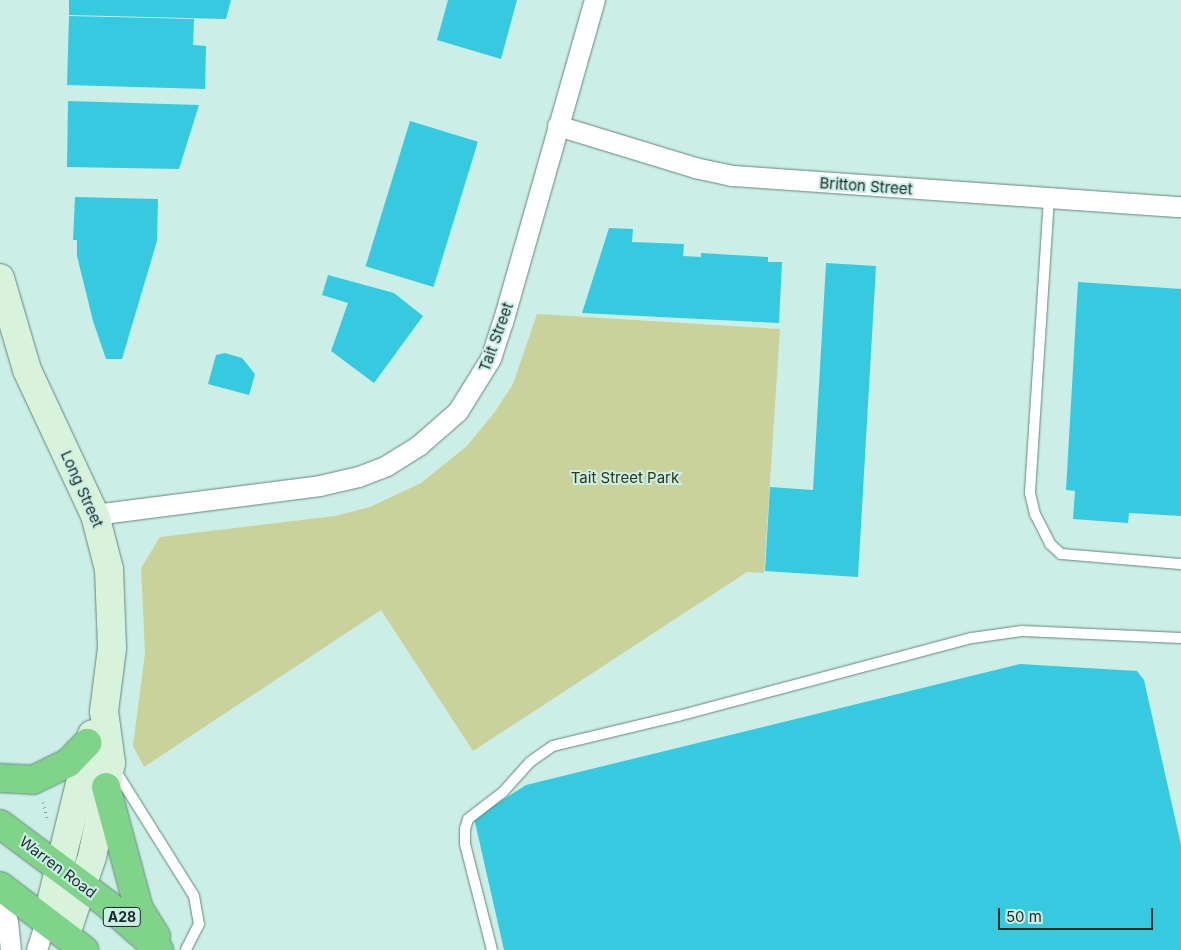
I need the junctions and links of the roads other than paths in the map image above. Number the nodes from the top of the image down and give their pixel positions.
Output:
1 (595, 0) edge
2 (558, 126) junction
3 (1048, 198) junction
4 (1181, 207) edge
5 (0, 278) edge
6 (95, 515) junction
7 (1181, 564) edge
8 (1181, 638) edge
9 (104, 711) junction
10 (87, 743) junction
11 (108, 775) junction
12 (0, 778) edge
13 (0, 824) edge
14 (59, 868) junction
15 (0, 886) edge
16 (83, 886) junction
17 (0, 901) edge
18 (65, 938) edge
19 (11, 950) edge
20 (38, 950) edge
21 (159, 950) edge
22 (165, 950) edge
23 (186, 950) edge
24 (492, 950) edge

1 - 2 street, Tait Street
2 - 3 street, Britton Street
2 - 6 street, Tait Street
3 - 4 street, Britton Street
3 - 7 lane
5 - 6 street, Long Street
6 - 9 street, Long Street
8 - 24 lane
9 - 10 street, Long Street
9 - 11 street, Long Street
10 - 12 highway
10 - 14 street, Long Street
11 - 16 street, Long Street
11 - 22 highway
11 - 23 lane
13 - 14 highway, Warren Road / A28
14 - 16 highway, Warren Road / A28
14 - 18 street, Long Street
15 - 18 highway
16 - 18 street, Long Street
16 - 21 highway, Warren Road / A28
17 - 19 street
18 - 20 street

